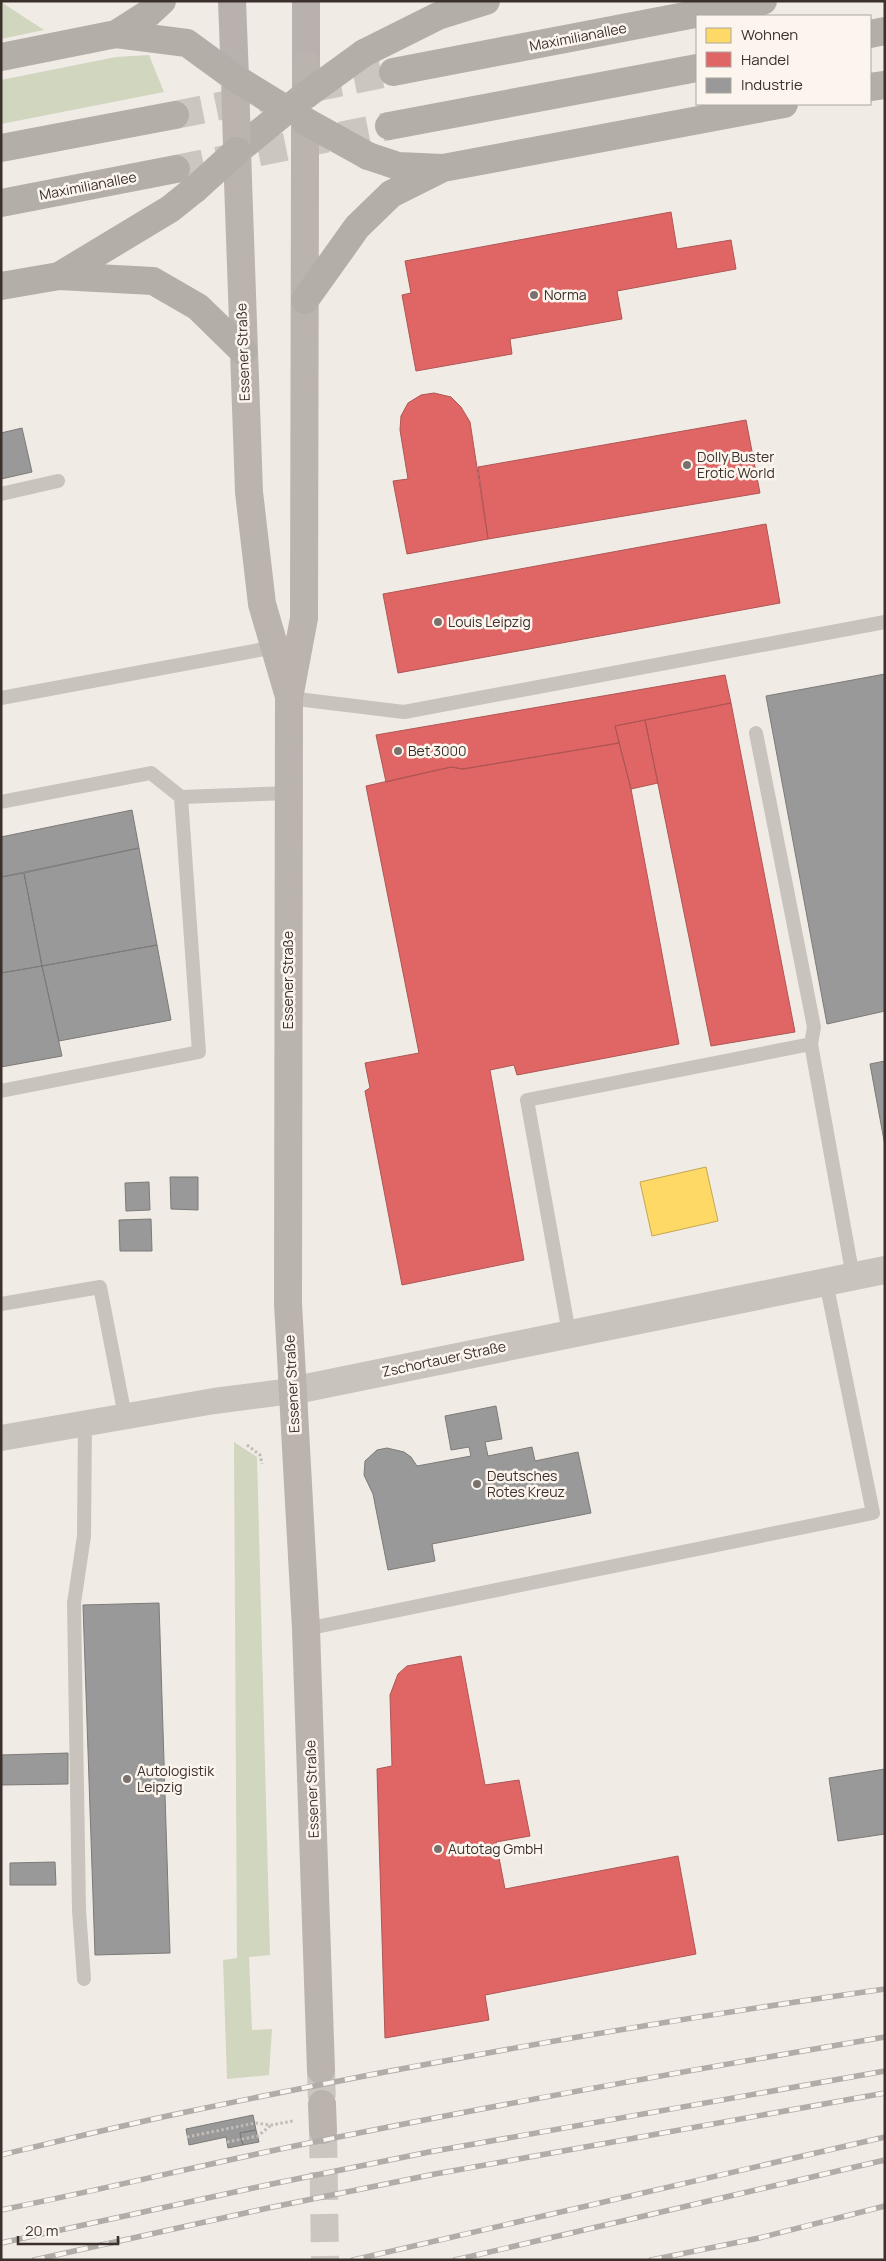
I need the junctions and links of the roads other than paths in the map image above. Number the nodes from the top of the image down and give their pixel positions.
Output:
1 (162, 1) edge
2 (232, 1) edge
3 (306, 1) edge
4 (486, 1) edge
5 (763, 1) edge
6 (885, 31) edge
7 (116, 34) junction
8 (871, 34) edge
9 (1, 57) edge
10 (696, 68) edge
11 (393, 72) tunnel mouth
12 (235, 78) junction
13 (885, 85) edge
14 (871, 88) edge
15 (779, 105) edge
16 (300, 109) junction
17 (175, 115) tunnel mouth
18 (389, 126) tunnel mouth
19 (1, 148) edge
20 (237, 151) junction
21 (443, 168) junction
22 (176, 169) tunnel mouth
23 (1, 203) edge
24 (59, 276) junction
25 (1, 286) edge
26 (305, 300) junction
27 (243, 351) junction
28 (58, 481) dead end
29 (1, 494) edge
30 (885, 622) edge
31 (275, 647) junction
32 (1, 698) edge
33 (289, 698) junction
34 (756, 733) dead end
35 (289, 793) junction
36 (181, 796) junction
37 (1, 802) edge
38 (811, 1044) junction
39 (1, 1090) edge
40 (885, 1270) edge
41 (853, 1277) junction
42 (826, 1282) junction
43 (1, 1304) edge
44 (569, 1333) junction
45 (292, 1391) junction
46 (125, 1416) junction
47 (85, 1423) junction
48 (1, 1438) edge
49 (306, 1629) junction
50 (84, 1979) dead end
51 (321, 2070) tunnel mouth
52 (322, 2104) tunnel mouth
53 (323, 2130) tunnel mouth

1 - 7 highway
2 - 12 main road, Essener Straße
3 - 16 main road, Essener Straße, bridge
4 - 16 highway, bridge
5 - 11 highway, Maximilianallee
6 - 8 highway
7 - 9 highway
7 - 12 highway
10 - 18 highway
12 - 16 highway, bridge
12 - 20 main road, Essener Straße, bridge
13 - 14 highway
15 - 21 highway
16 - 20 highway
16 - 21 highway, bridge
16 - 26 main road, Essener Straße, bridge
17 - 19 highway
20 - 24 highway, bridge
20 - 27 main road, Essener Straße, bridge
21 - 26 highway
22 - 23 highway, Maximilianallee
24 - 25 highway
24 - 27 highway
26 - 33 main road, Essener Straße
27 - 31 main road, Essener Straße
28 - 29 lane
30 - 33 lane
31 - 32 lane
31 - 33 main road, Essener Straße
33 - 35 main road, Essener Straße
34 - 38 lane
35 - 36 lane
35 - 45 main road, Essener Straße
36 - 37 lane
36 - 39 lane
38 - 41 lane
38 - 44 lane
40 - 41 street, Zschortauer Straße
41 - 42 street, Zschortauer Straße
42 - 44 street, Zschortauer Straße
42 - 49 lane
43 - 46 lane
44 - 45 street, Zschortauer Straße
45 - 46 street, Zschortauer Straße
45 - 49 main road, Essener Straße
46 - 47 street, Zschortauer Straße
47 - 48 street, Zschortauer Straße
47 - 50 lane
49 - 51 main road, Essener Straße
52 - 53 main road

